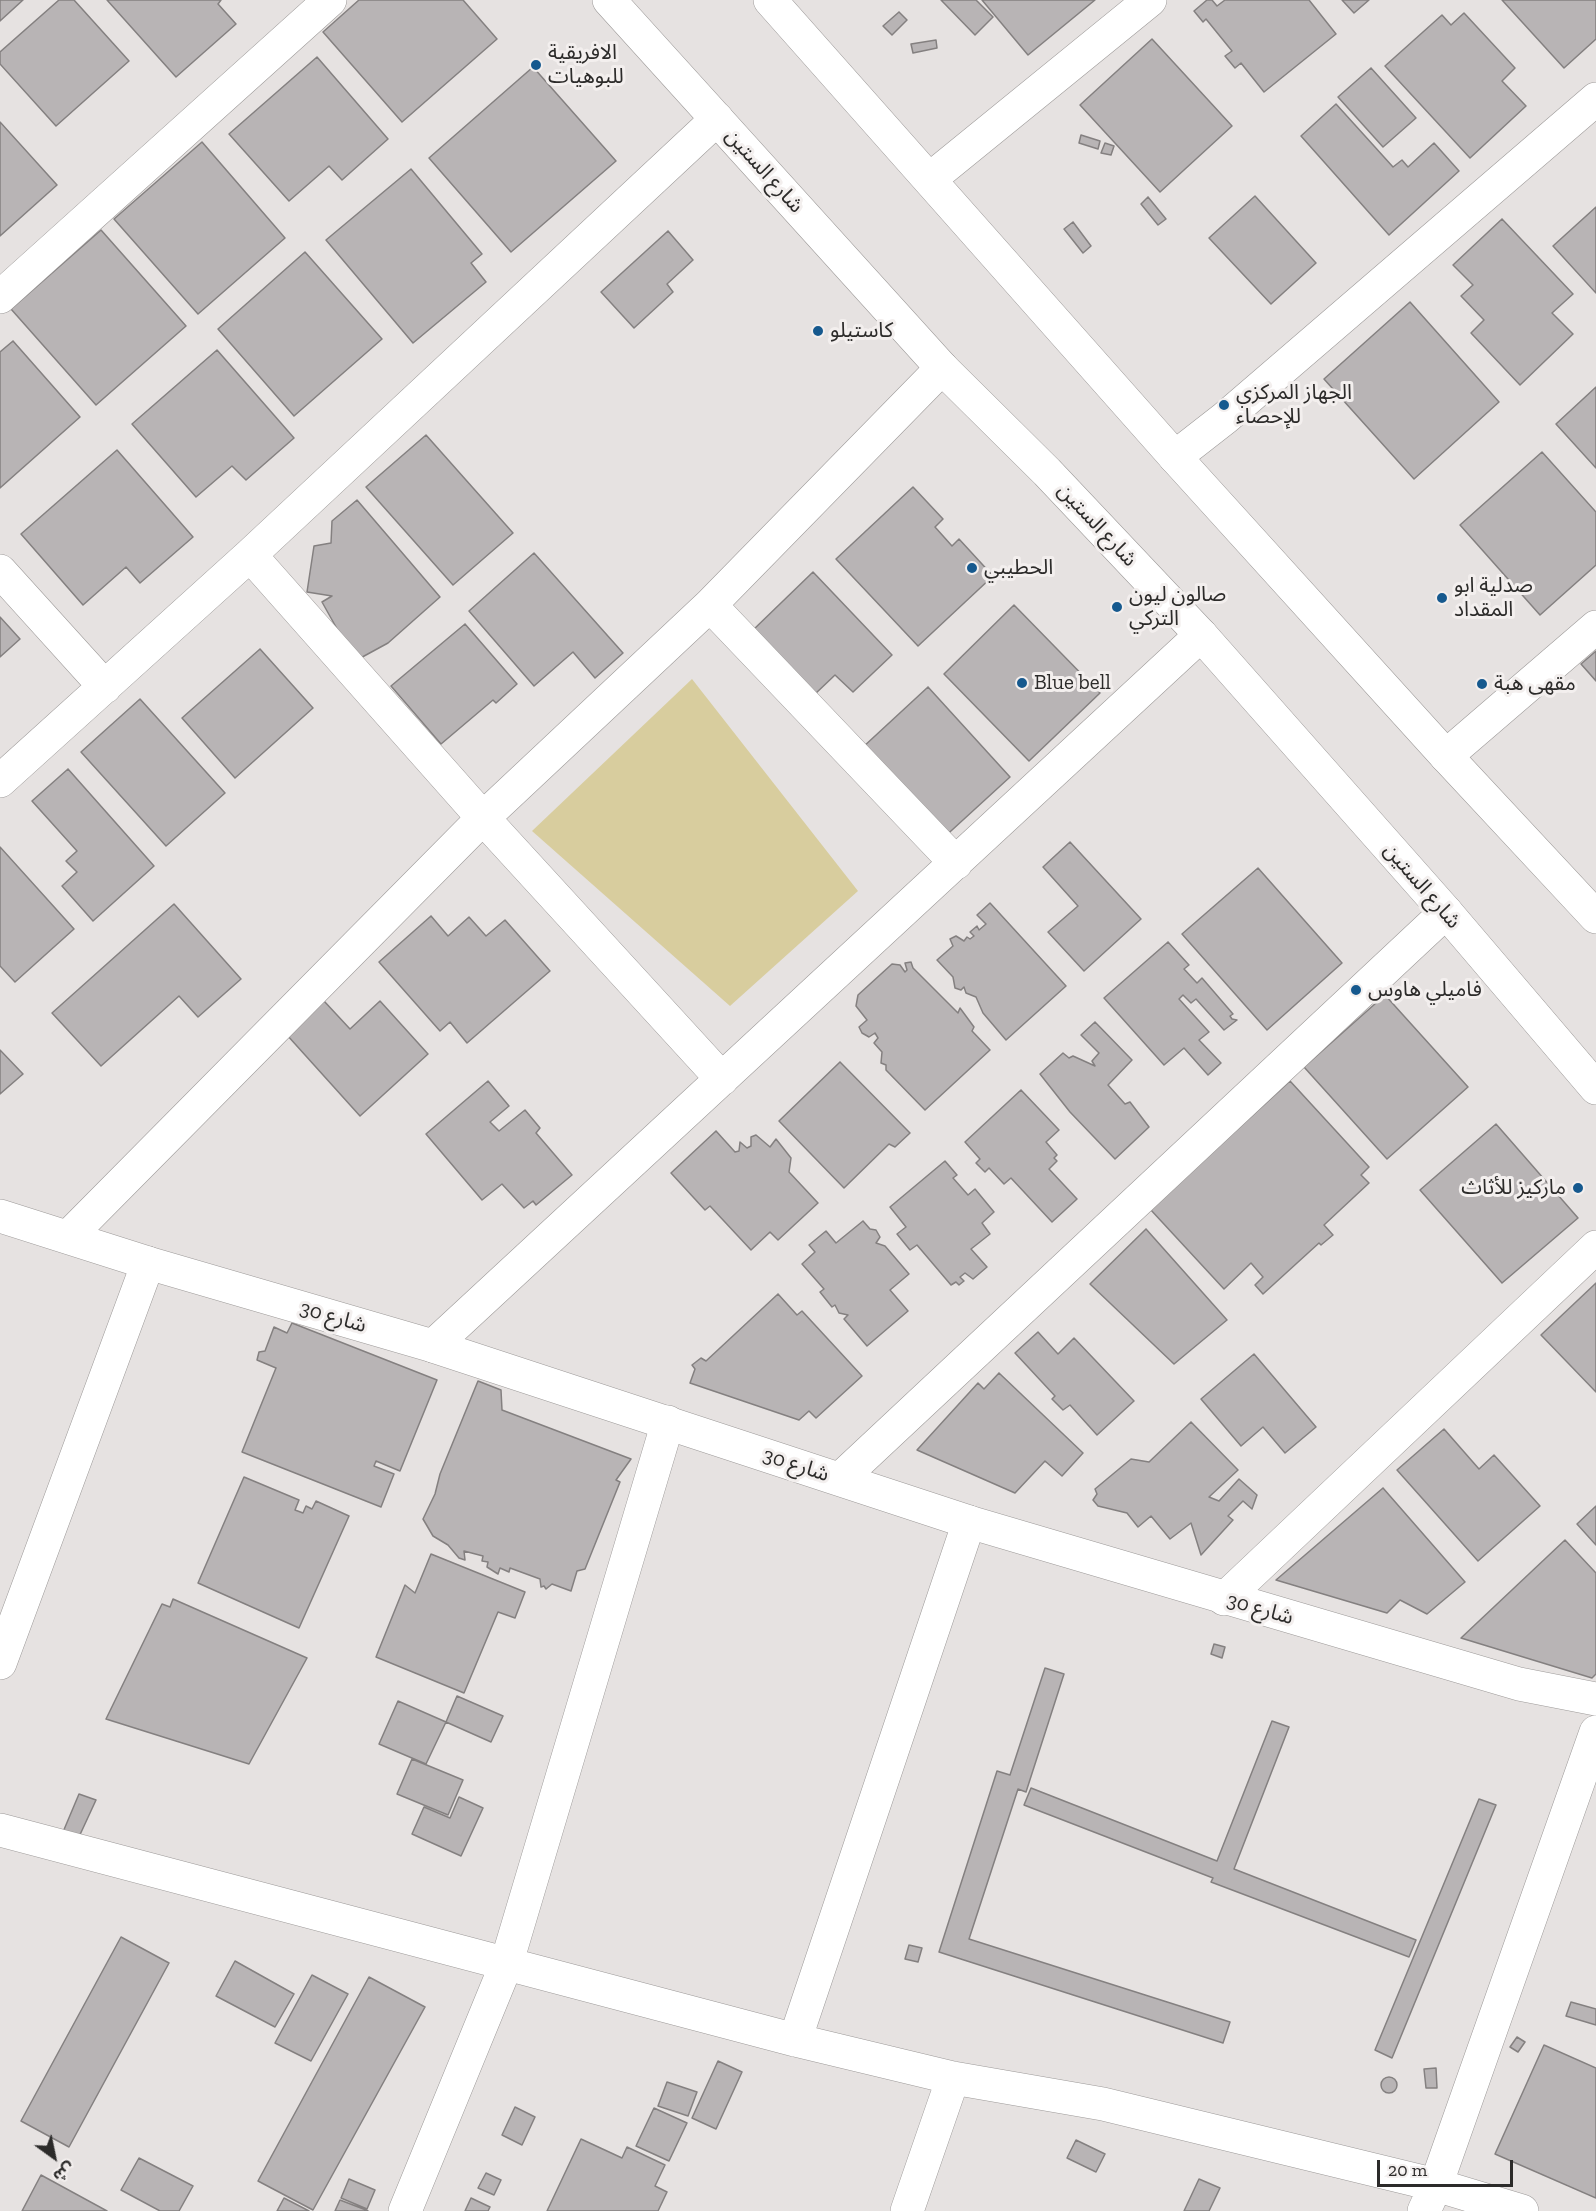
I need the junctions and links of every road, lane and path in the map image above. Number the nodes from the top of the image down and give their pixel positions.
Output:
1 (330, 0) edge
2 (609, 0) edge
3 (770, 0) edge
4 (1150, 0) edge
5 (1596, 99) edge
6 (717, 119) junction
7 (930, 180) junction
8 (0, 297) edge
9 (942, 368) junction
10 (1175, 457) junction
11 (250, 555) junction
12 (0, 571) edge
13 (710, 604) junction
14 (1596, 627) edge
15 (1201, 635) junction
16 (105, 687) junction
17 (1446, 756) junction
18 (0, 781) edge
19 (483, 818) junction
20 (956, 863) junction
21 (1446, 912) junction
22 (1596, 917) edge
23 (722, 1079) junction
24 (1596, 1088) edge
25 (0, 1216) edge
26 (68, 1237) junction
27 (1596, 1247) edge
28 (148, 1263) junction
29 (433, 1346) junction
30 (668, 1422) junction
31 (840, 1479) junction
32 (969, 1522) junction
33 (1224, 1599) junction
34 (0, 1663) edge
35 (1596, 1699) edge
36 (1596, 1732) edge
37 (0, 1830) edge
38 (506, 1965) junction
39 (795, 2040) junction
40 (953, 2078) junction
41 (1430, 2198) edge
42 (405, 2211) edge
43 (907, 2211) edge
44 (1522, 2211) edge

1 - 8 street
2 - 6 street, شارع الستين
3 - 7 street
4 - 7 street
5 - 10 street
6 - 9 street, شارع الستين
6 - 11 street
7 - 10 street
9 - 13 street
9 - 15 street, شارع الستين
10 - 17 street
11 - 16 street
11 - 19 street
12 - 16 street
13 - 19 street
13 - 20 street
14 - 17 street
15 - 20 street
15 - 21 street, شارع الستين
16 - 18 street
17 - 22 street
19 - 23 street
19 - 26 street
20 - 23 street
21 - 24 street, شارع الستين
21 - 31 street
23 - 29 street
25 - 26 street, شارع 30
26 - 28 street, شارع 30
27 - 33 street
28 - 29 street, شارع 30
28 - 34 street
29 - 30 street, شارع 30
30 - 31 street, شارع 30
30 - 38 street
31 - 32 street, شارع 30
32 - 33 street, شارع 30
32 - 39 street
33 - 35 street, شارع 30
36 - 41 street
37 - 38 street
38 - 39 street
38 - 42 street
39 - 40 street
40 - 41 street
40 - 43 street
41 - 44 street

